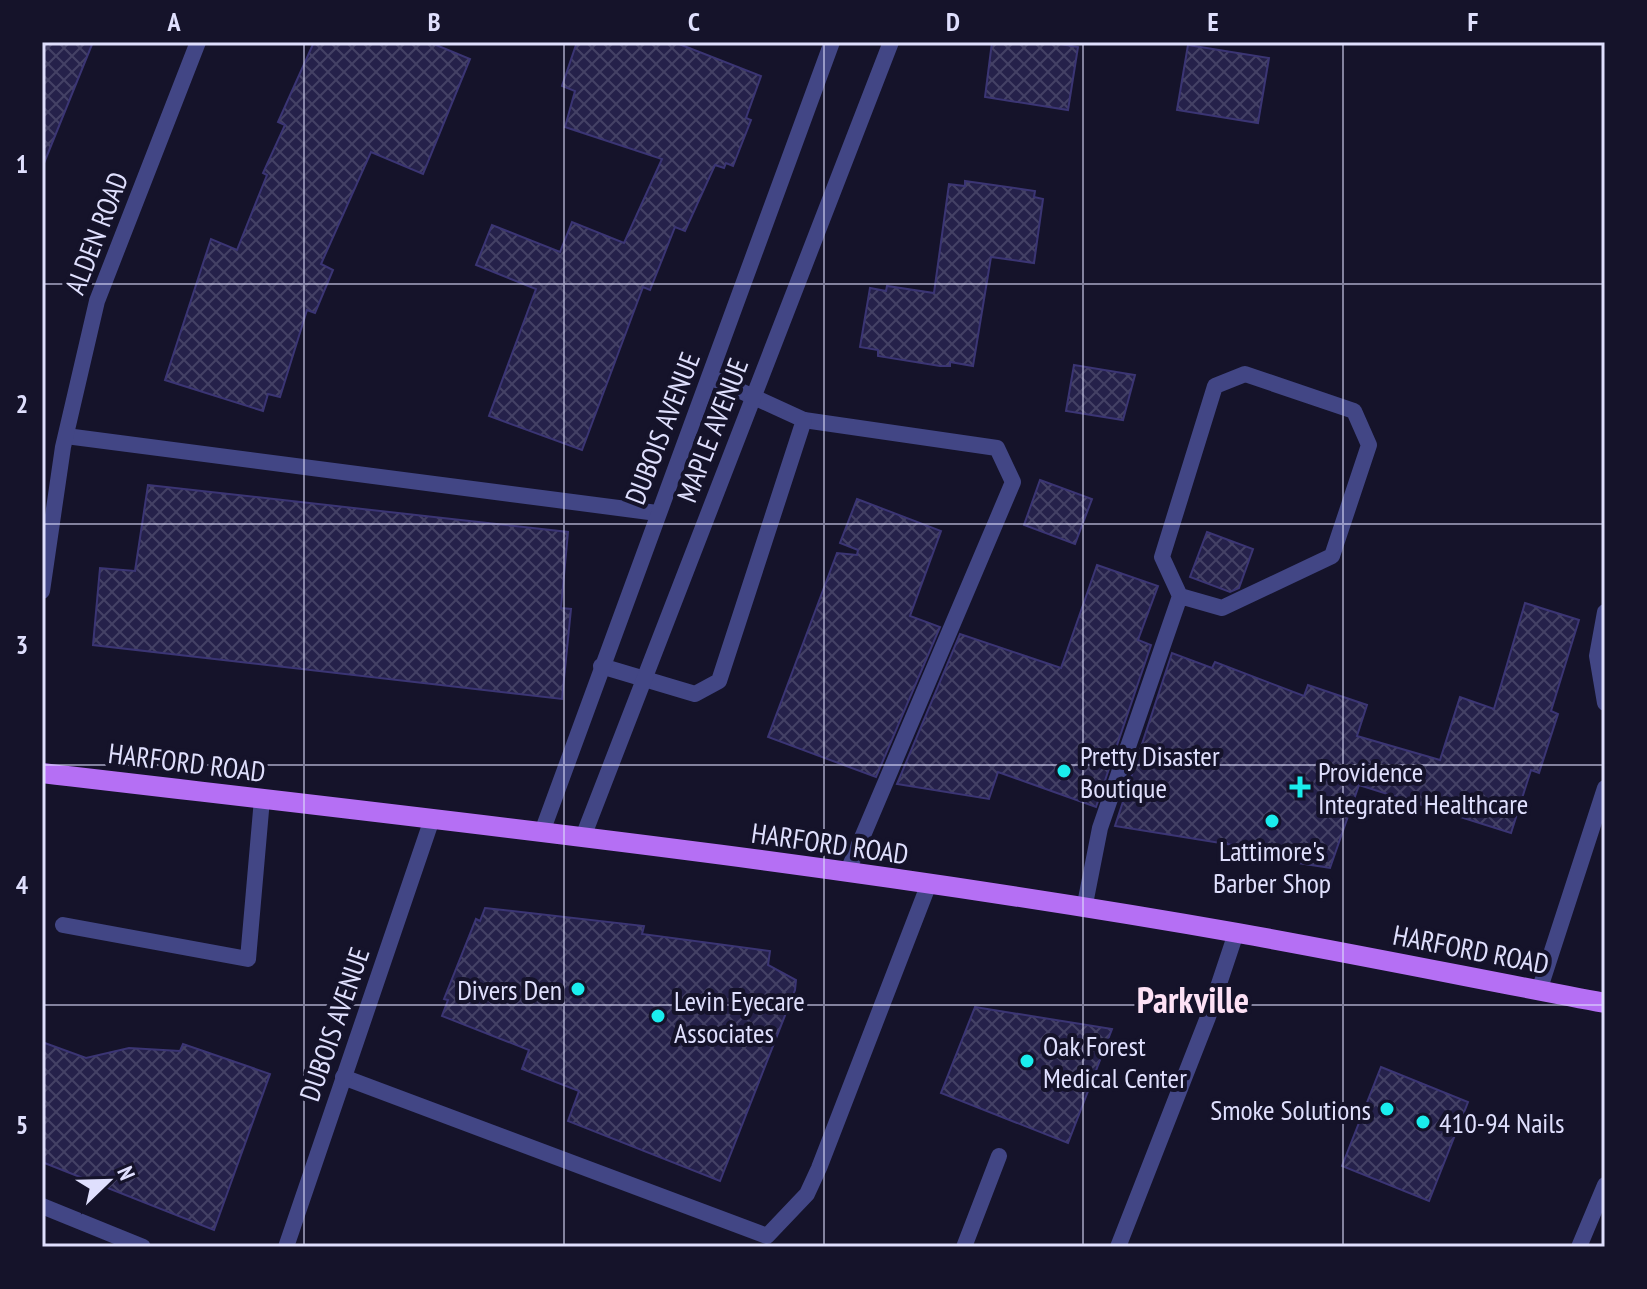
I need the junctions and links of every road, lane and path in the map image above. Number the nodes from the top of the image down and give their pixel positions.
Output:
1 (198, 42) edge
2 (832, 42) edge
3 (891, 42) edge
4 (710, 377) junction
5 (753, 398) junction
6 (804, 420) junction
7 (66, 436) junction
8 (657, 513) junction
9 (42, 591) edge
10 (1180, 596) junction
11 (1605, 612) edge
12 (601, 666) junction
13 (644, 678) junction
14 (1605, 703) edge
15 (42, 773) edge
16 (1605, 788) edge
17 (262, 799) junction
18 (432, 819) junction
19 (542, 832) junction
20 (583, 837) junction
21 (847, 873) junction
22 (928, 886) junction
23 (1084, 909) junction
24 (63, 925) dead end
25 (1236, 933) junction
26 (1539, 991) junction
27 (1605, 1003) edge
28 (343, 1077) junction
29 (999, 1156) dead end
30 (1605, 1185) edge
31 (42, 1206) edge
32 (143, 1247) edge
33 (286, 1247) edge
34 (964, 1247) edge
35 (1118, 1247) edge
36 (1579, 1247) edge

1 - 7 street, ALDEN ROAD
2 - 4 street, DUBOIS AVENUE
3 - 5 street, MAPLE AVENUE
4 - 5 street
4 - 8 street, DUBOIS AVENUE
5 - 6 street
5 - 13 street, MAPLE AVENUE
6 - 13 street
6 - 21 street
7 - 8 street
7 - 9 street, ALDEN ROAD
8 - 12 street, DUBOIS AVENUE
10 - 10 street
10 - 23 street
11 - 14 street
12 - 13 street
12 - 19 street, DUBOIS AVENUE
13 - 20 street, MAPLE AVENUE
15 - 17 main road, HARFORD ROAD
16 - 26 street
17 - 18 main road, HARFORD ROAD
17 - 24 street
18 - 19 main road, HARFORD ROAD
18 - 28 street, DUBOIS AVENUE
19 - 20 main road, HARFORD ROAD
20 - 21 main road, HARFORD ROAD
21 - 22 main road, HARFORD ROAD
22 - 23 main road, HARFORD ROAD
22 - 28 street
23 - 25 main road, HARFORD ROAD
25 - 26 main road, HARFORD ROAD
25 - 35 street
26 - 27 main road, HARFORD ROAD
28 - 33 street, DUBOIS AVENUE
29 - 34 street
30 - 36 street
31 - 32 street

